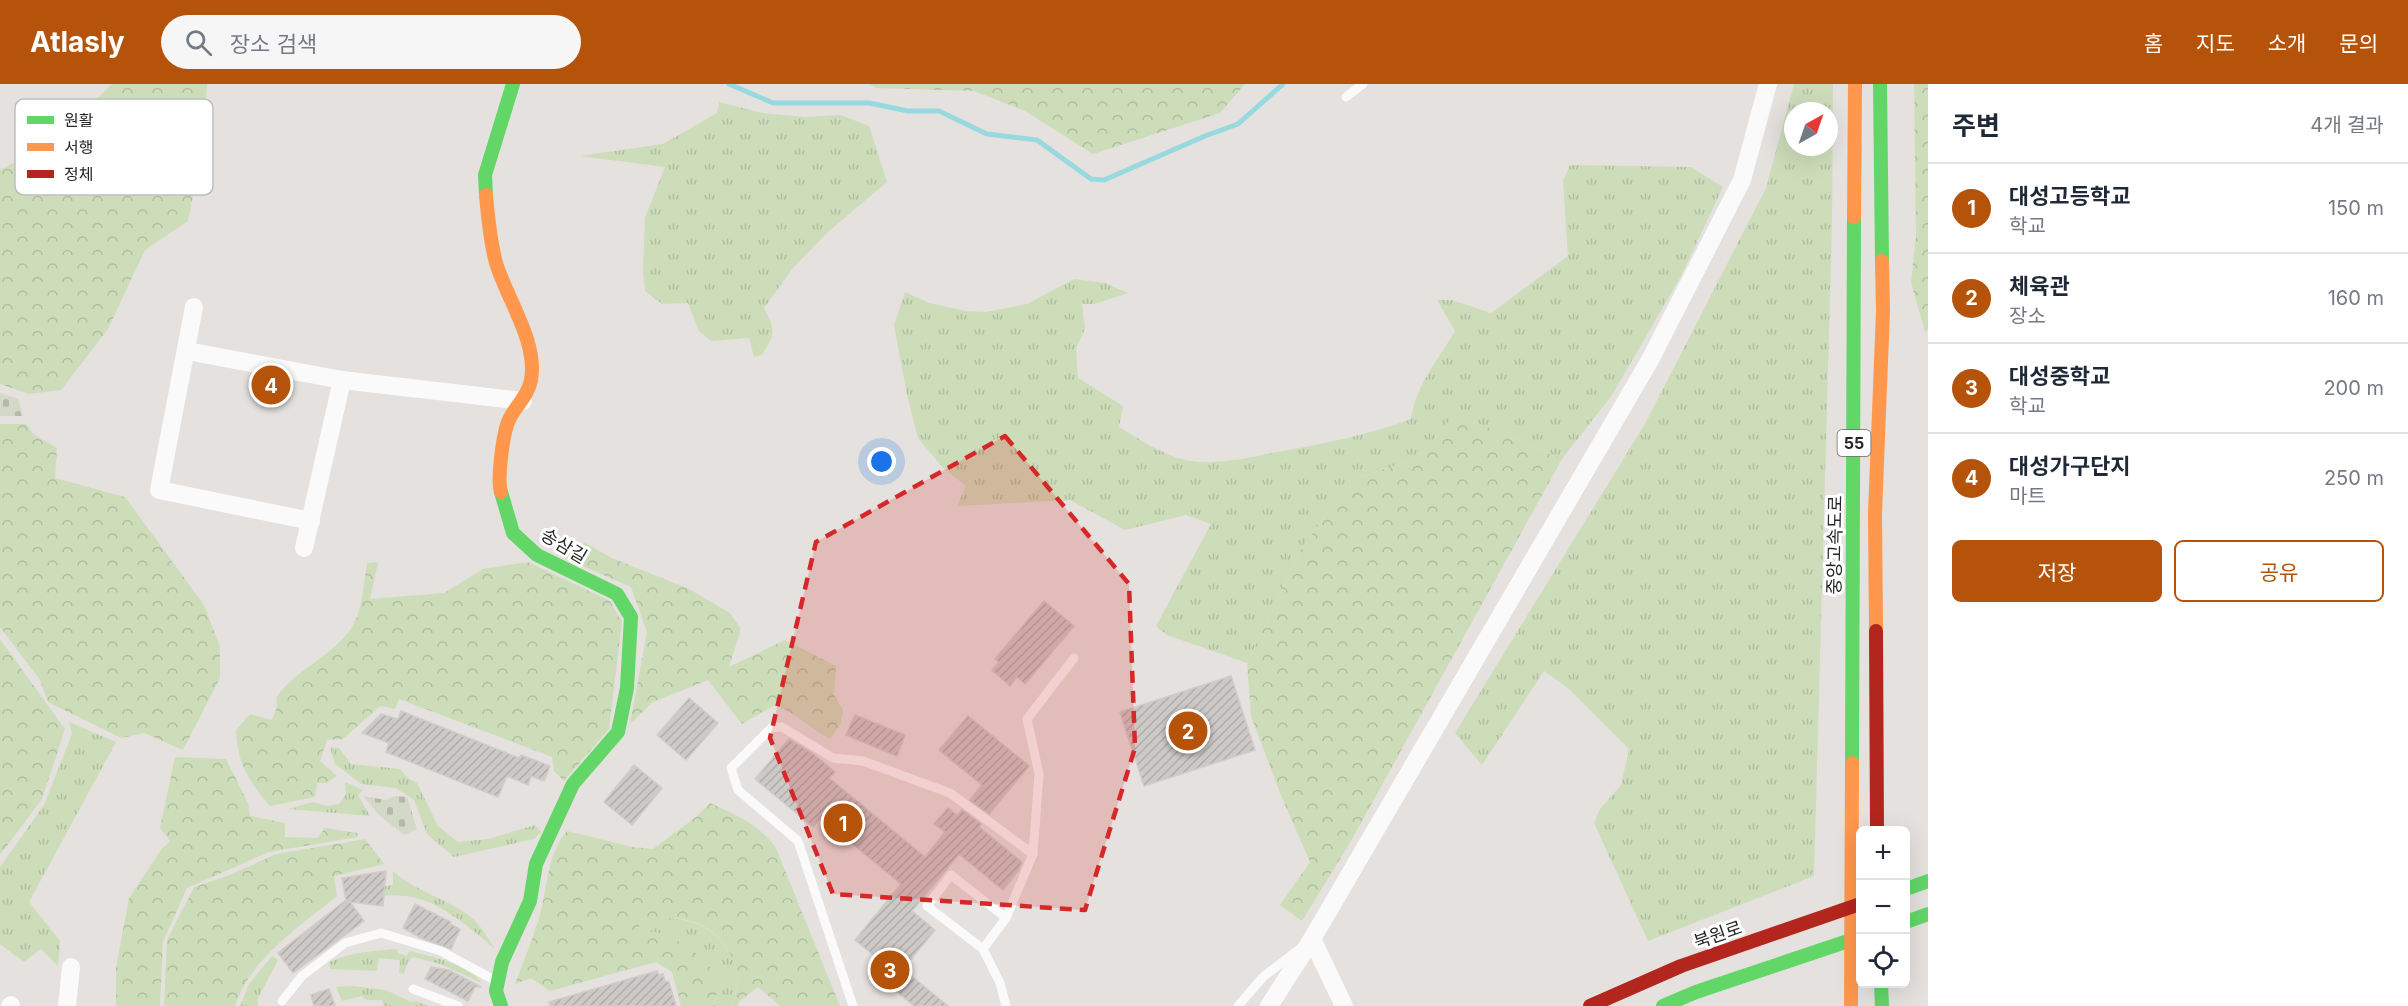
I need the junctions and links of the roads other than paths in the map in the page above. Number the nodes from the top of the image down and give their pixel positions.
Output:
1 (513, 84) edge
2 (1363, 84) edge
3 (1768, 84) edge
4 (1855, 84) edge
5 (1880, 84) edge
6 (1346, 98) dead end
7 (194, 307) dead end
8 (187, 351) junction
9 (342, 380) junction
10 (523, 401) junction
11 (310, 521) junction
12 (304, 548) dead end
13 (1074, 658) dead end
14 (1878, 826) edge
15 (1033, 854) junction
16 (1928, 881) edge
17 (1910, 887) edge
18 (1856, 905) edge
19 (1928, 914) edge
20 (1006, 918) junction
21 (1910, 920) edge
22 (1856, 938) edge
23 (1312, 939) junction
24 (983, 949) junction
25 (71, 967) dead end
26 (498, 982) junction
27 (1881, 988) edge
28 (413, 989) dead end
29 (282, 1001) dead end
30 (67, 1006) edge
31 (458, 1006) edge
32 (501, 1006) edge
33 (853, 1006) edge
34 (1006, 1006) edge
35 (1238, 1006) edge
36 (1269, 1006) edge
37 (1344, 1006) edge
38 (1590, 1006) edge
39 (1663, 1006) edge
40 (1851, 1006) edge
41 (1882, 1006) edge

1 - 10 main road, 송삼길
2 - 6 lane
3 - 23 street
4 - 40 main road, 중앙고속도로 / 55
5 - 14 main road, 55
7 - 8 street
8 - 9 street
8 - 11 street
9 - 10 street
9 - 11 street
10 - 26 main road, 송삼길
11 - 12 street
13 - 15 lane
15 - 20 lane
15 - 33 lane
16 - 17 main road
18 - 38 main road, 북원로
19 - 21 main road
20 - 24 lane
20 - 24 lane
22 - 39 main road
23 - 35 lane
23 - 36 street
23 - 37 street
24 - 34 lane
25 - 30 street
26 - 29 lane
26 - 32 main road, 송삼길
27 - 41 main road
28 - 31 lane

